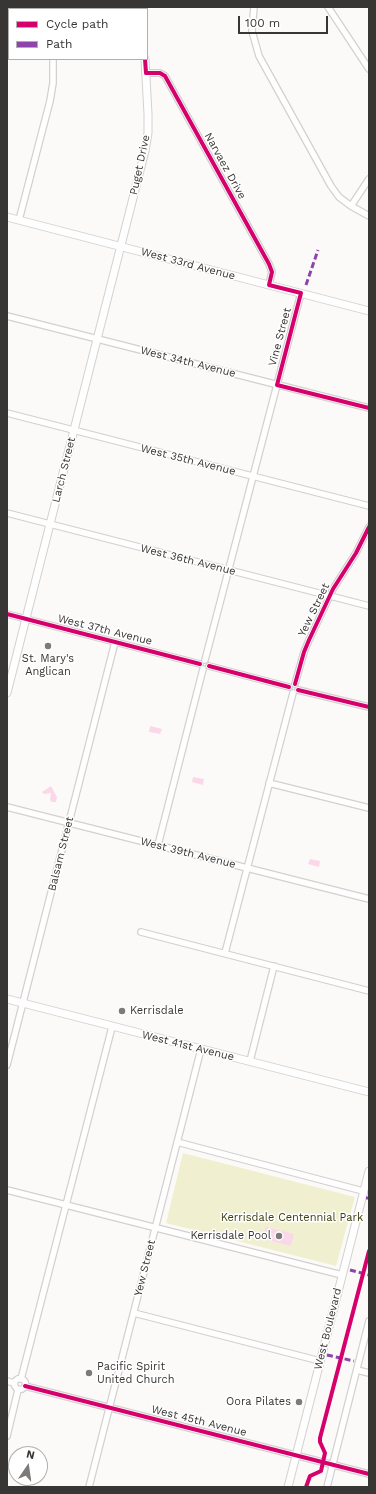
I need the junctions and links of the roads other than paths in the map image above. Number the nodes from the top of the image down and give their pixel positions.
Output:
1 (254, 7) edge
2 (328, 7) edge
3 (53, 60) edge
4 (145, 60) edge
5 (369, 70) edge
6 (146, 73) junction
7 (369, 179) edge
8 (351, 206) junction
9 (369, 216) edge
10 (7, 217) edge
11 (19, 220) junction
12 (120, 246) junction
13 (269, 285) junction
14 (301, 293) junction
15 (369, 311) edge
16 (7, 316) edge
17 (97, 339) junction
18 (277, 385) junction
19 (369, 408) edge
20 (7, 414) edge
21 (74, 430) junction
22 (253, 476) junction
23 (369, 506) edge
24 (7, 513) edge
25 (50, 524) junction
26 (369, 527) edge
27 (229, 570) junction
28 (330, 596) junction
29 (369, 606) edge
30 (7, 614) edge
31 (26, 619) junction
32 (115, 642) junction
33 (205, 660) junction
34 (200, 664) junction
35 (209, 666) junction
36 (203, 669) junction
37 (295, 684) junction
38 (289, 687) junction
39 (298, 690) junction
40 (7, 693) edge
41 (293, 693) junction
42 (369, 707) edge
43 (269, 783) junction
44 (7, 807) edge
45 (369, 808) edge
46 (70, 822) junction
47 (158, 845) junction
48 (247, 868) junction
49 (369, 899) edge
50 (142, 932) dead end
51 (225, 953) junction
52 (274, 966) junction
53 (369, 991) edge
54 (7, 999) edge
55 (23, 1003) junction
56 (112, 1027) junction
57 (201, 1049) junction
58 (250, 1061) junction
59 (7, 1065) edge
60 (369, 1092) edge
61 (177, 1142) junction
62 (369, 1171) edge
63 (7, 1190) edge
64 (363, 1191) junction
65 (66, 1205) junction
66 (155, 1228) junction
67 (342, 1275) junction
68 (134, 1314) junction
69 (369, 1321) edge
70 (320, 1361) junction
71 (357, 1370) junction
72 (369, 1373) edge
73 (21, 1379) junction
74 (7, 1381) edge
75 (14, 1383) junction
76 (25, 1386) junction
77 (18, 1390) junction
78 (109, 1407) junction
79 (7, 1436) edge
80 (296, 1455) junction
81 (332, 1464) junction
82 (369, 1474) edge
83 (89, 1487) edge
84 (288, 1487) edge
85 (327, 1487) edge

1 - 8 street
2 - 5 street
3 - 11 street
4 - 6 street, Puget Drive
6 - 12 street, Puget Drive
6 - 13 street, Narvaez Drive
7 - 8 street
8 - 9 street
10 - 11 street, West 33rd Avenue
11 - 12 street, West 33rd Avenue
12 - 13 street, West 33rd Avenue
12 - 17 street, Larch Street
13 - 14 street, West 33rd Avenue
14 - 15 street, West 33rd Avenue
14 - 18 street, Vine Street
16 - 17 street, West 34th Avenue
17 - 18 street, West 34th Avenue
17 - 21 street, Larch Street
18 - 19 street, West 34th Avenue
18 - 22 street, Vine Street
20 - 21 street, West 35th Avenue
21 - 22 street, West 35th Avenue
21 - 25 street, Larch Street
22 - 23 street, West 35th Avenue
22 - 27 street, Vine Street
24 - 25 street, West 36th Avenue
25 - 27 street, West 36th Avenue
25 - 31 street, Larch Street
26 - 28 street, Yew Street
27 - 28 street, West 36th Avenue
27 - 33 street, Vine Street
28 - 29 street, West 36th Avenue
28 - 37 street, Yew Street
30 - 31 street, West 37th Avenue
31 - 32 street, West 37th Avenue
31 - 40 street, Larch Street
32 - 34 street, West 37th Avenue
32 - 46 street, Balsam Street
33 - 34 street
33 - 35 street
34 - 36 street
35 - 36 street
35 - 38 street
36 - 47 street
37 - 38 street
37 - 39 street
38 - 41 street
39 - 41 street
39 - 42 street
41 - 43 street
43 - 45 street
43 - 48 street
44 - 46 street, West 39th Avenue
46 - 47 street, West 39th Avenue
46 - 55 street, Balsam Street
47 - 48 street, West 39th Avenue
48 - 49 street, West 39th Avenue
48 - 51 street
50 - 51 street
51 - 52 street
52 - 53 street
52 - 58 street
54 - 55 street, West 41st Avenue
55 - 56 street, West 41st Avenue
55 - 59 street, Balsam Street
56 - 57 street, West 41st Avenue
56 - 65 street
57 - 58 street, West 41st Avenue
57 - 61 street, Yew Street
58 - 60 street, West 41st Avenue
61 - 64 street
61 - 66 street, Yew Street
62 - 64 street, West Boulevard
63 - 65 street
64 - 67 street, West Boulevard
65 - 66 street
65 - 73 street
66 - 67 street
66 - 68 street, Yew Street
67 - 70 street, West Boulevard
68 - 70 street
68 - 78 street, Yew Street
69 - 71 street
70 - 80 street, West Boulevard
71 - 72 street
71 - 81 street
73 - 75 street
73 - 76 street
74 - 75 street
75 - 77 street
76 - 77 street
76 - 78 street, West 45th Avenue
77 - 79 street
78 - 80 street, West 45th Avenue
78 - 83 street, Yew Street
80 - 81 street, West 45th Avenue
80 - 84 street, West Boulevard
81 - 82 street, West 45th Avenue
81 - 85 street

